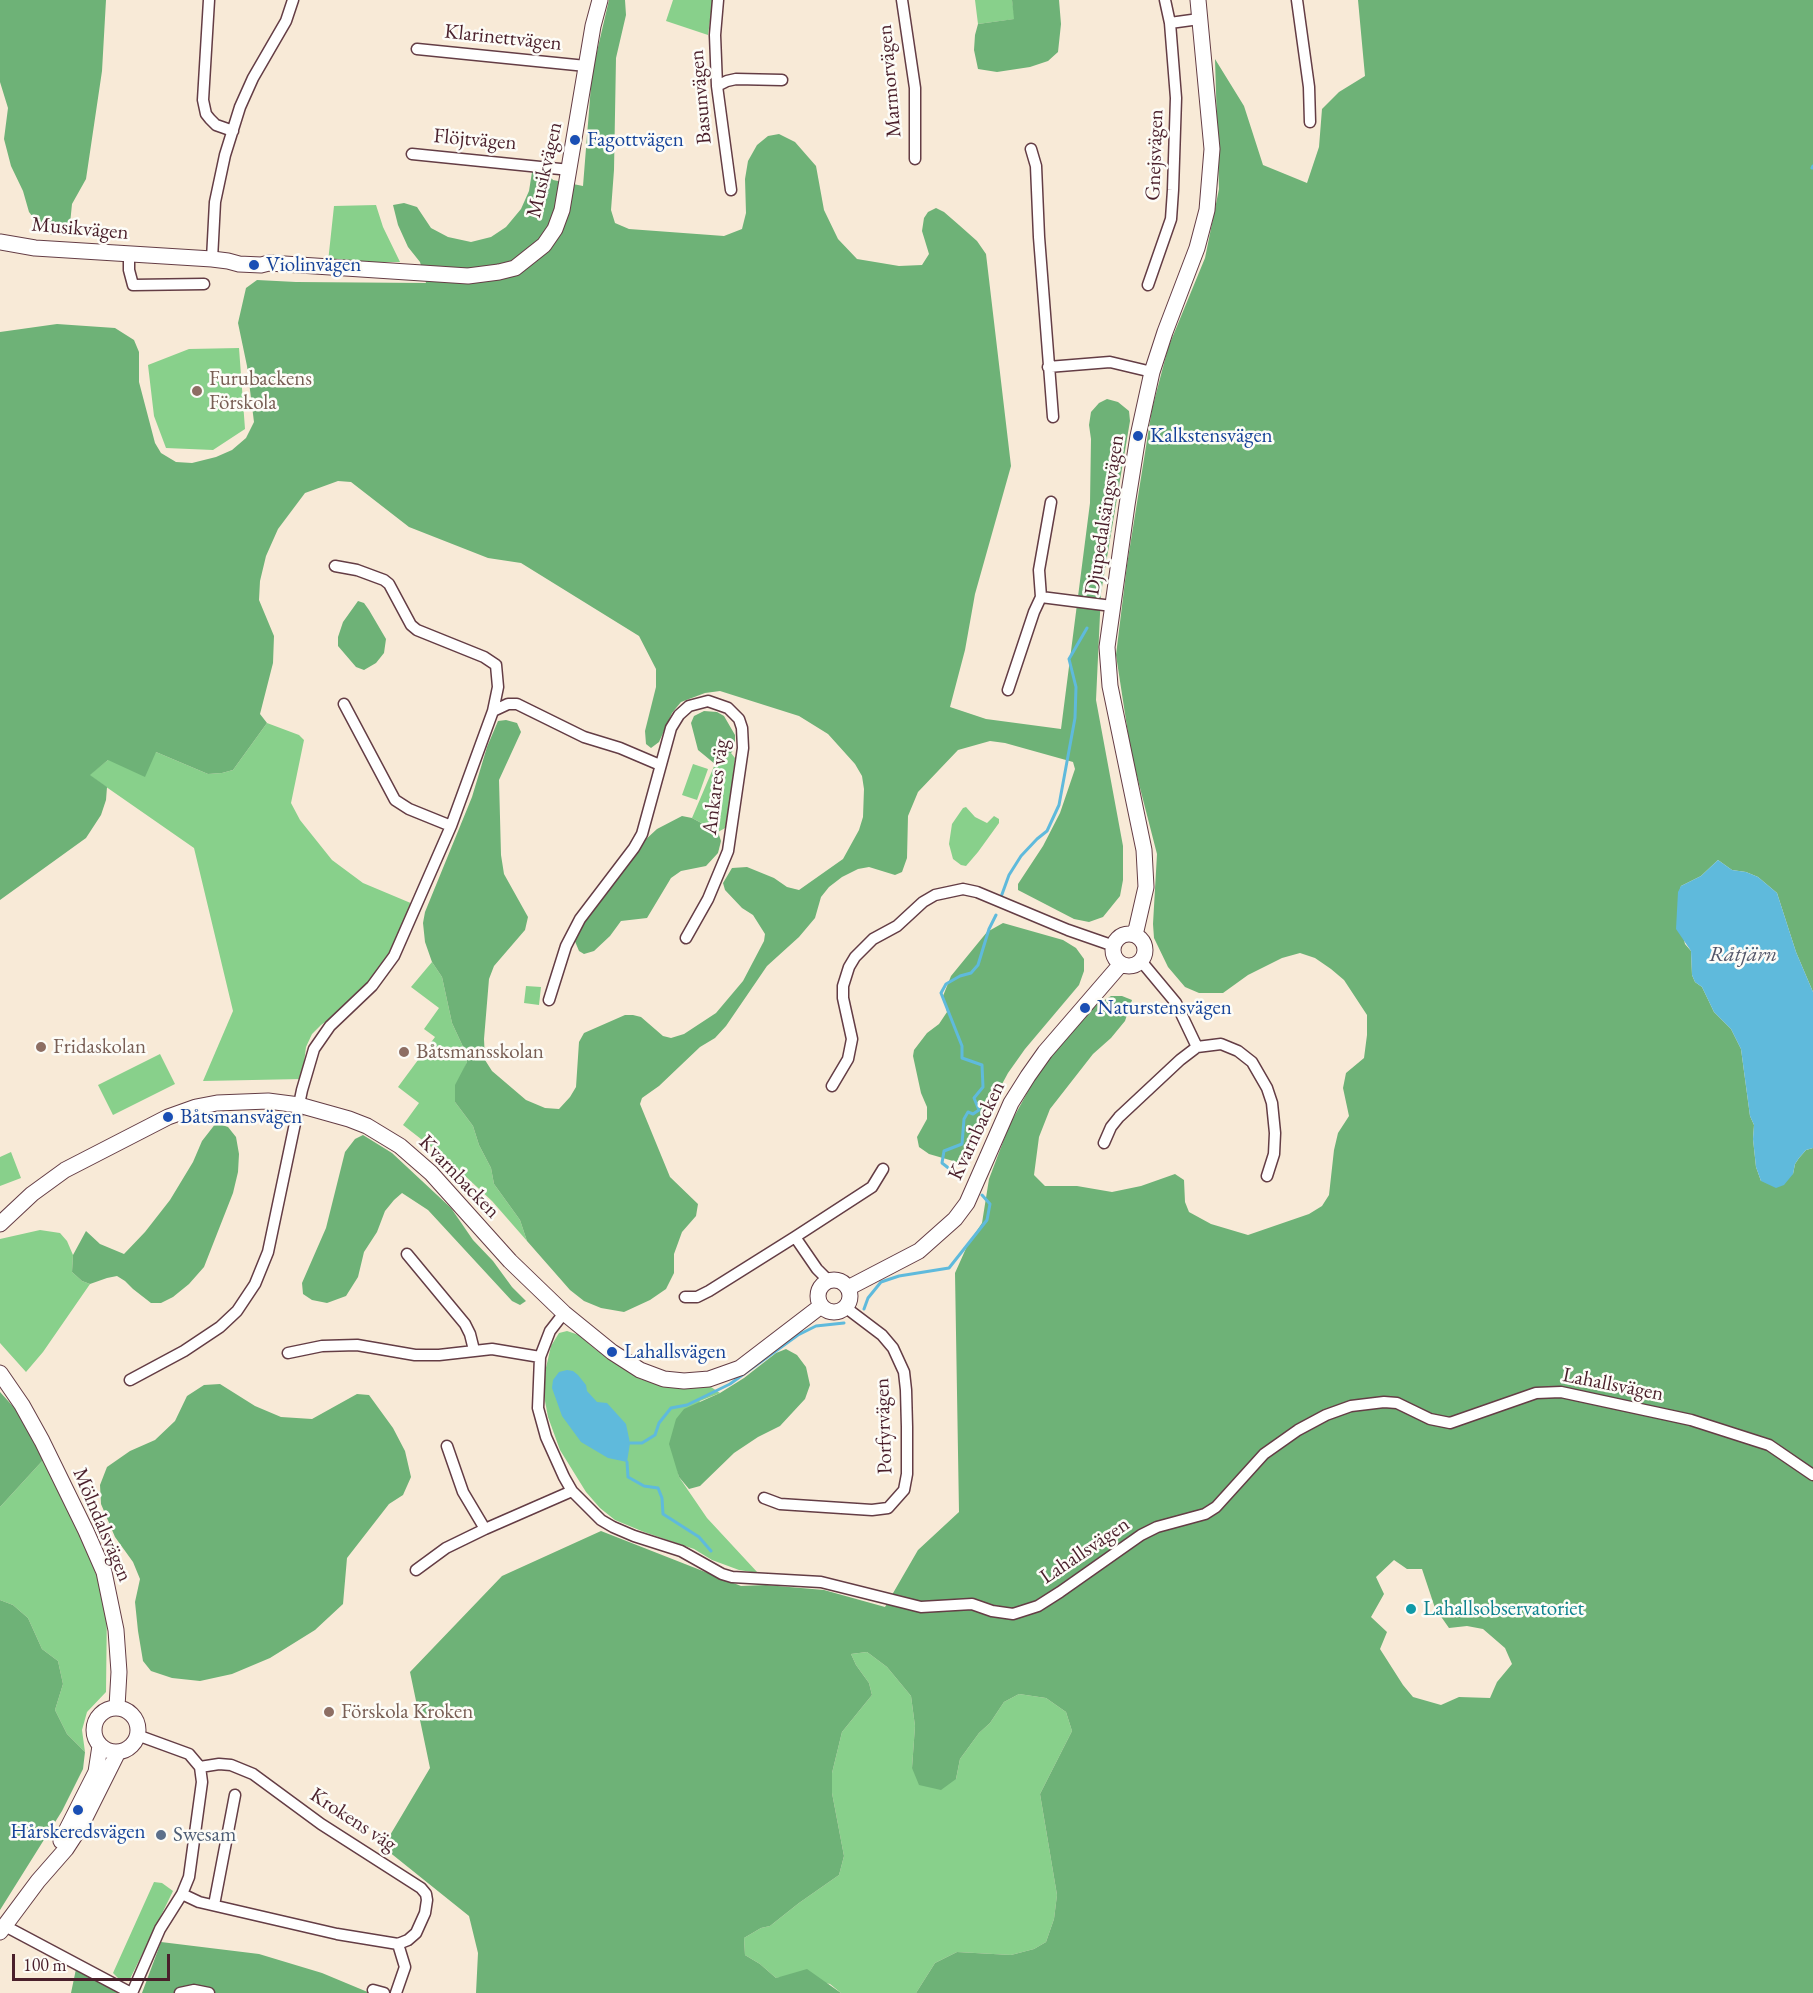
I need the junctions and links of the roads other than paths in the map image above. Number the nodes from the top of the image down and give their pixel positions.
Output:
1 (209, 0) edge
2 (294, 0) edge
3 (600, 0) edge
4 (718, 0) edge
5 (902, 0) edge
6 (1166, 0) edge
7 (1198, 0) edge
8 (1297, 0) edge
9 (1199, 19) junction
10 (1170, 22) junction
11 (417, 49) dead end
12 (586, 66) junction
13 (782, 80) dead end
14 (717, 86) junction
15 (1310, 122) dead end
16 (232, 131) junction
17 (1030, 148) dead end
18 (412, 154) dead end
19 (915, 159) dead end
20 (570, 170) junction
21 (731, 190) dead end
22 (0, 242) edge
23 (129, 254) junction
24 (212, 259) junction
25 (204, 284) dead end
26 (1148, 285) dead end
27 (1048, 368) junction
28 (1152, 372) junction
29 (1053, 417) dead end
30 (1052, 502) dead end
31 (335, 566) dead end
32 (1041, 597) junction
33 (1113, 606) junction
34 (1008, 690) dead end
35 (344, 704) dead end
36 (494, 711) junction
37 (660, 765) junction
38 (451, 826) junction
39 (1135, 935) junction
40 (686, 938) dead end
41 (1114, 946) junction
42 (1141, 961) junction
43 (1121, 964) junction
44 (549, 1000) dead end
45 (1197, 1047) junction
46 (832, 1086) dead end
47 (299, 1105) junction
48 (1104, 1143) dead end
49 (883, 1169) dead end
50 (1267, 1176) dead end
51 (0, 1224) edge
52 (795, 1237) junction
53 (407, 1254) dead end
54 (829, 1281) junction
55 (848, 1288) junction
56 (685, 1297) dead end
57 (821, 1306) junction
58 (845, 1307) junction
59 (564, 1313) junction
60 (474, 1350) junction
61 (288, 1353) dead end
62 (540, 1357) junction
63 (0, 1373) edge
64 (130, 1380) dead end
65 (447, 1446) dead end
66 (1813, 1475) edge
67 (572, 1491) junction
68 (764, 1498) dead end
69 (485, 1529) junction
70 (416, 1570) dead end
71 (117, 1707) junction
72 (137, 1735) junction
73 (100, 1746) junction
74 (118, 1752) junction
75 (200, 1767) junction
76 (234, 1795) dead end
77 (38, 1881) junction
78 (182, 1894) junction
79 (214, 1905) junction
80 (2, 1929) edge
81 (398, 1944) junction
82 (132, 1993) edge
83 (180, 1993) edge
84 (210, 1993) edge
85 (396, 1993) edge

1 - 16 street
2 - 16 street
3 - 12 street, Musikvägen
4 - 14 street, Basunvägen
5 - 19 street, Marmorvägen
6 - 10 street, Gnejsvägen
7 - 9 street, Djupedalsängsvägen
8 - 15 street
9 - 10 street
9 - 28 street, Djupedalsängsvägen
10 - 26 street, Gnejsvägen
11 - 12 street, Klarinettvägen
12 - 20 street, Musikvägen
13 - 14 street
14 - 21 street, Basunvägen
16 - 24 street
17 - 27 street
18 - 20 street, Flöjtvägen
20 - 24 street, Musikvägen
22 - 23 street, Musikvägen
23 - 24 street, Musikvägen
23 - 25 street
27 - 28 street
27 - 29 street
28 - 33 street, Djupedalsängsvägen
30 - 32 street
31 - 36 street
32 - 33 street
32 - 34 street
33 - 39 street, Djupedalsängsvägen
35 - 38 street
36 - 37 street
36 - 38 street
37 - 40 street, Ankares väg
37 - 44 street, Ankares väg
38 - 47 street
39 - 41 street
39 - 42 street
41 - 43 street
41 - 46 street
42 - 43 street
42 - 45 street
43 - 55 street, Kvarnbacken
45 - 48 street
45 - 50 street
47 - 51 street, Kvarnbacken
47 - 59 street, Kvarnbacken
47 - 64 street
49 - 52 street
52 - 54 street
52 - 56 street
53 - 60 street
54 - 55 street
54 - 57 street
55 - 58 street
57 - 58 street
57 - 59 street, Kvarnbacken
58 - 68 street, Porfyrvägen
59 - 62 street, Lahallsvägen
60 - 61 street
60 - 62 street
62 - 67 street, Lahallsvägen
63 - 71 street, Mölndalsvägen
65 - 69 street
66 - 67 street, Lahallsvägen
67 - 69 street
69 - 70 street
71 - 72 street
71 - 73 street
72 - 74 street
72 - 75 street
73 - 74 street
73 - 77 street
74 - 77 street
75 - 78 street
75 - 81 street, Krokens väg
76 - 79 street
77 - 80 street
78 - 79 street
78 - 82 street
79 - 81 street
80 - 82 street
81 - 85 street
83 - 84 street

